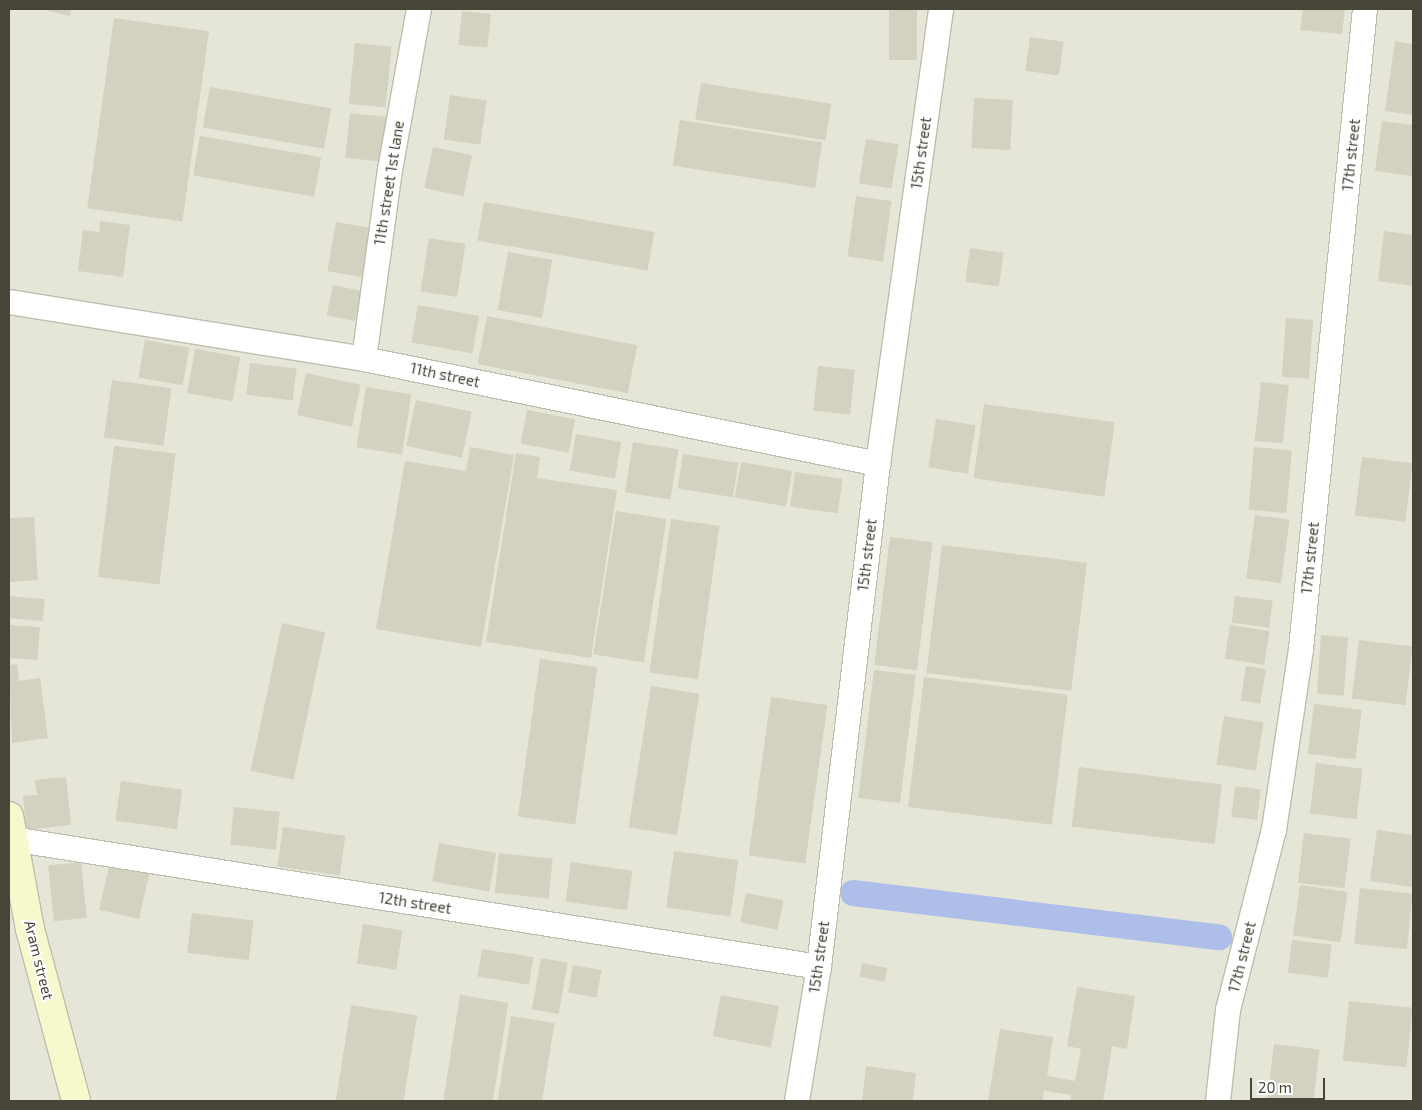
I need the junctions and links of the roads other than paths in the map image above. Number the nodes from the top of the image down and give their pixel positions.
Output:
1 (419, 9) edge
2 (941, 9) edge
3 (1365, 9) edge
4 (9, 302) edge
5 (364, 359) junction
6 (878, 464) junction
7 (10, 828) edge
8 (819, 967) junction
9 (76, 1101) edge
10 (797, 1101) edge
11 (1218, 1101) edge

1 - 5 street, 11th street 1st lane
2 - 6 street, 15th street
3 - 11 street, 17th street
4 - 5 street, 11th street
5 - 6 street, 11th street
6 - 8 street, 15th street
7 - 8 street, 12th street
7 - 9 main road, Aram street
8 - 10 street, 15th street

